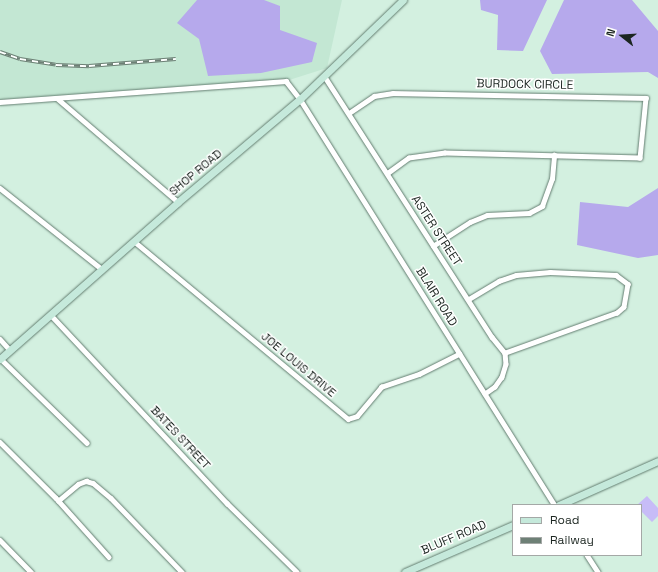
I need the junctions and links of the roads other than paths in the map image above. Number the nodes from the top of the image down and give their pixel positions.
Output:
1 (403, 0) edge
2 (325, 77) junction
3 (58, 99) junction
4 (300, 99) junction
5 (0, 102) edge
6 (349, 113) junction
7 (554, 155) junction
8 (388, 173) junction
9 (0, 188) edge
10 (178, 202) junction
11 (135, 242) junction
12 (433, 246) junction
13 (102, 269) junction
14 (469, 299) junction
15 (51, 315) junction
16 (0, 339) edge
17 (10, 350) junction
18 (505, 353) junction
19 (459, 354) junction
20 (0, 359) edge
21 (485, 394) junction
22 (0, 442) edge
23 (87, 444) dead end
24 (658, 461) edge
25 (58, 501) junction
26 (554, 504) edge
27 (561, 504) edge
28 (512, 525) edge
29 (0, 540) edge
30 (588, 556) edge
31 (109, 557) dead end
32 (31, 572) edge
33 (182, 572) edge
34 (297, 572) edge
35 (404, 572) edge
36 (598, 572) edge

1 - 2 street, SHOP ROAD
2 - 4 street, SHOP ROAD
2 - 6 street, ASTER STREET
3 - 4 street, BLAIR ROAD
3 - 5 street
3 - 10 street
4 - 10 street, SHOP ROAD
4 - 19 street, BLAIR ROAD
6 - 7 street, BURDOCK CIRCLE
6 - 8 street, ASTER STREET
7 - 8 street
7 - 12 street
8 - 12 street, ASTER STREET
9 - 13 street
10 - 11 street, SHOP ROAD
11 - 13 street, SHOP ROAD
11 - 19 street, JOE LOUIS DRIVE
12 - 14 street, ASTER STREET
13 - 15 street, SHOP ROAD
14 - 18 street, ASTER STREET
14 - 18 street
15 - 17 street, SHOP ROAD
15 - 34 street, BATES STREET
16 - 17 street
17 - 20 street, SHOP ROAD
18 - 21 street
19 - 21 street, BLAIR ROAD
20 - 23 street
21 - 26 street, BLAIR ROAD
22 - 25 street
24 - 27 street
25 - 31 street
25 - 33 street
28 - 35 street, BLUFF ROAD
29 - 32 street
30 - 36 street

